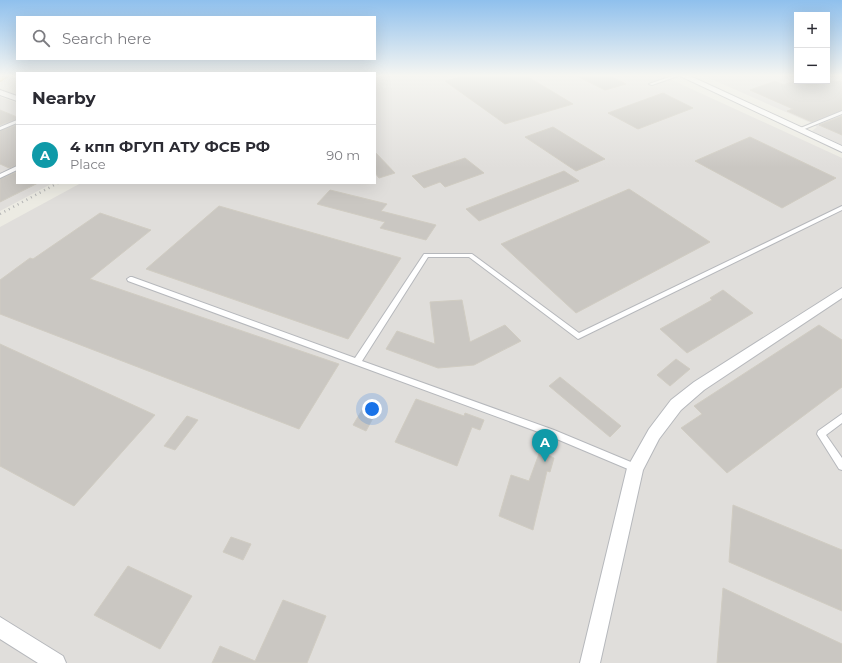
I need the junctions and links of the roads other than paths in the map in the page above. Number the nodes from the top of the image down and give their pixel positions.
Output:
1 (750, 106) edge
2 (842, 112) edge
3 (16, 121) edge
4 (0, 129) edge
5 (800, 129) junction
6 (842, 149) edge
7 (16, 168) edge
8 (0, 176) edge
9 (842, 208) edge
10 (130, 278) dead end
11 (842, 292) edge
12 (357, 362) junction
13 (842, 418) edge
14 (842, 466) edge
15 (634, 468) junction
16 (0, 627) edge
17 (56, 663) edge
18 (590, 663) edge

1 - 5 street
2 - 5 lane
3 - 4 lane
5 - 6 street
7 - 8 lane
9 - 12 lane
10 - 12 lane
11 - 15 street
12 - 15 lane
13 - 14 lane
15 - 18 street
16 - 17 street

